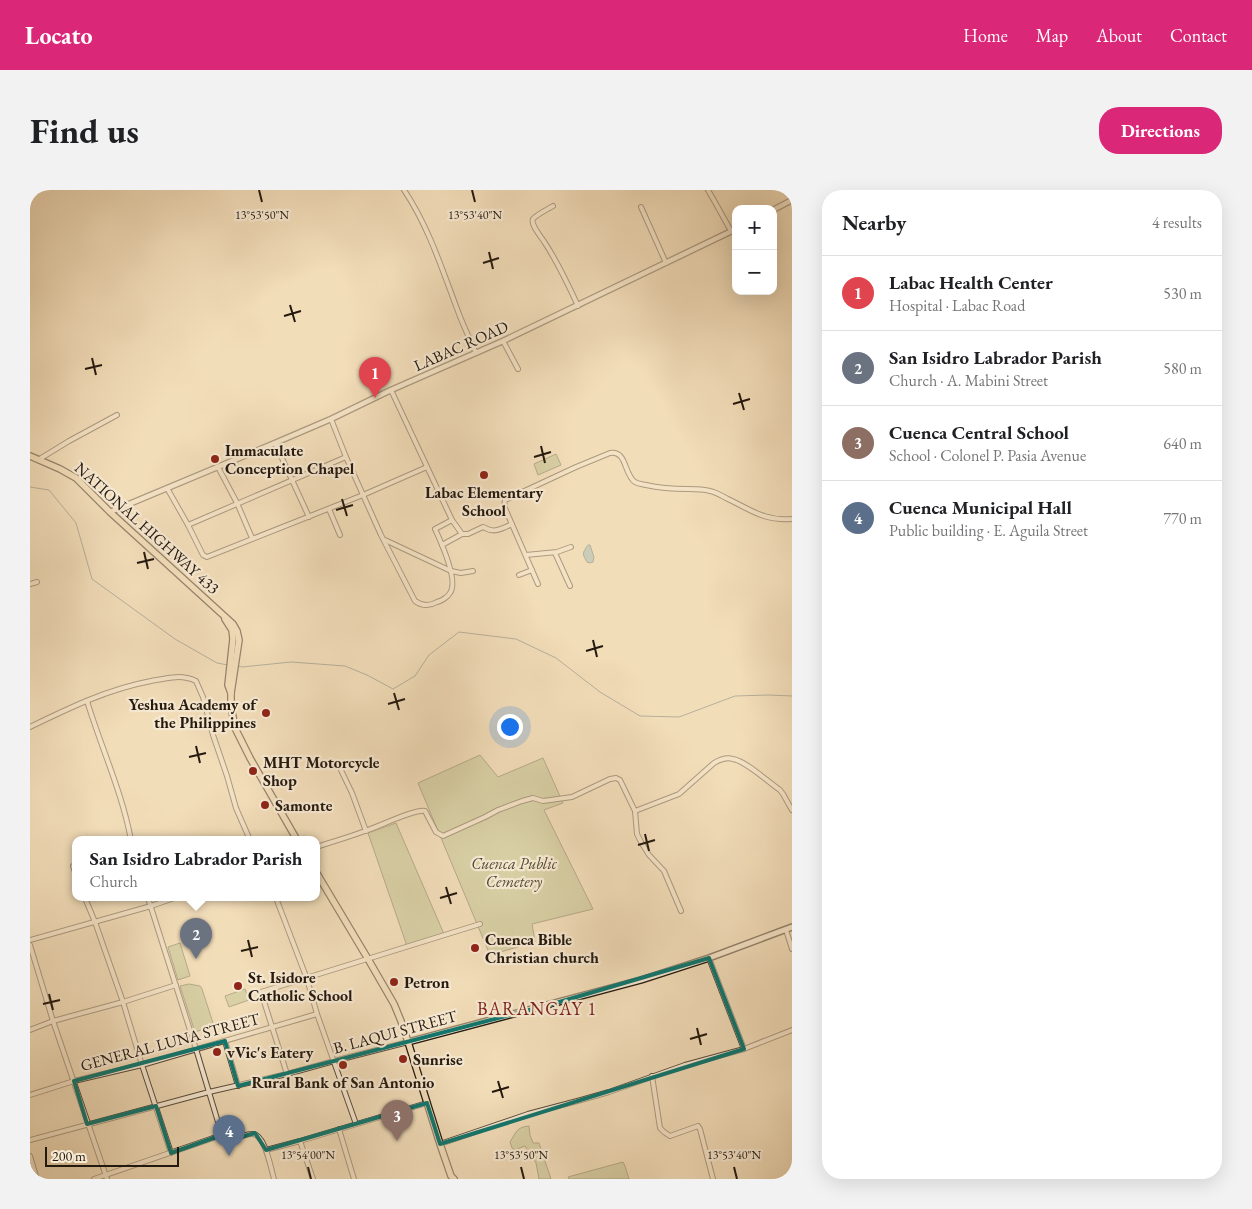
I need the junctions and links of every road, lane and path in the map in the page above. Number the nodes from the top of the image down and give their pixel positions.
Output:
1 (404, 190) edge
2 (708, 190) edge
3 (792, 200) edge
4 (553, 206) dead end
5 (640, 207) dead end
6 (777, 208) edge
7 (732, 228) edge
8 (732, 230) edge
9 (666, 263) junction
10 (578, 306) junction
11 (503, 341) junction
12 (476, 354) junction
13 (518, 369) dead end
14 (391, 390) junction
15 (117, 414) dead end
16 (331, 419) junction
17 (275, 443) junction
18 (30, 456) edge
19 (346, 457) junction
20 (38, 460) junction
21 (218, 467) junction
22 (427, 467) junction
23 (292, 479) junction
24 (167, 488) junction
25 (363, 495) junction
26 (237, 503) junction
27 (328, 509) junction
28 (110, 512) junction
29 (309, 517) junction
30 (792, 519) edge
31 (452, 520) junction
32 (188, 524) junction
33 (512, 524) junction
34 (462, 534) junction
35 (340, 535) dead end
36 (252, 538) junction
37 (384, 540) junction
38 (442, 545) junction
39 (571, 547) dead end
40 (555, 553) junction
41 (526, 555) junction
42 (473, 570) dead end
43 (532, 570) junction
44 (451, 571) junction
45 (519, 575) dead end
46 (37, 582) dead end
47 (30, 584) edge
48 (538, 584) dead end
49 (570, 586) dead end
50 (87, 701) junction
51 (30, 727) edge
52 (338, 764) dead end
53 (792, 810) edge
54 (635, 811) junction
55 (366, 831) junction
56 (129, 836) edge
57 (248, 836) edge
58 (296, 836) edge
59 (320, 846) edge
60 (320, 879) edge
61 (86, 901) edge
62 (149, 901) edge
63 (165, 901) edge
64 (277, 901) edge
65 (151, 906) junction
66 (681, 911) dead end
67 (95, 922) junction
68 (480, 924) dead end
69 (792, 927) edge
70 (786, 930) junction
71 (30, 940) edge
72 (30, 945) edge
73 (792, 949) edge
74 (709, 958) junction
75 (368, 959) junction
76 (306, 979) junction
77 (176, 985) junction
78 (123, 1002) junction
79 (317, 1014) junction
80 (53, 1021) junction
81 (271, 1027) junction
82 (30, 1030) edge
83 (792, 1030) edge
84 (225, 1041) junction
85 (408, 1042) junction
86 (196, 1049) junction
87 (744, 1049) junction
88 (334, 1061) junction
89 (142, 1065) junction
90 (287, 1074) junction
91 (652, 1076) junction
92 (74, 1082) junction
93 (238, 1086) junction
94 (209, 1092) junction
95 (30, 1095) edge
96 (426, 1103) junction
97 (156, 1106) junction
98 (87, 1124) junction
99 (356, 1124) junction
100 (339, 1129) junction
101 (222, 1135) junction
102 (30, 1140) edge
103 (300, 1141) junction
104 (440, 1144) junction
105 (266, 1150) junction
106 (171, 1153) junction
107 (30, 1156) edge
108 (106, 1177) edge
109 (37, 1179) edge
110 (94, 1179) edge
111 (274, 1179) edge
112 (313, 1179) edge
113 (354, 1179) edge
114 (454, 1179) edge
115 (713, 1179) edge

1 - 12 street
2 - 7 street
3 - 6 street
4 - 10 street
5 - 9 street
8 - 9 street, LABAC ROAD
9 - 10 street, LABAC ROAD
10 - 11 street, LABAC ROAD
11 - 12 street, LABAC ROAD
11 - 13 street
12 - 14 street, LABAC ROAD
14 - 16 street, LABAC ROAD
14 - 22 street
15 - 20 street
16 - 17 street, LABAC ROAD
16 - 19 street
17 - 21 street, LABAC ROAD
17 - 23 street
18 - 20 main road, NATIONAL HIGHWAY 433
19 - 23 street
19 - 25 street
20 - 28 main road, NATIONAL HIGHWAY 433
21 - 24 street, LABAC ROAD
21 - 26 street
22 - 25 street
22 - 31 street
23 - 26 street
23 - 29 street
24 - 28 street, LABAC ROAD
24 - 32 street
25 - 27 street
25 - 37 street
26 - 32 street
26 - 36 street
27 - 29 street
27 - 35 street
28 - 58 main road, NATIONAL HIGHWAY 433
29 - 36 street
30 - 33 street
31 - 34 street
31 - 38 street
32 - 36 street
33 - 34 street
33 - 41 street
34 - 38 street
37 - 44 street
37 - 44 street
38 - 44 street
39 - 40 street
40 - 41 street
40 - 49 street
41 - 43 street
42 - 44 street
43 - 45 street
43 - 48 street
46 - 47 street
50 - 51 street
50 - 56 street
50 - 57 street
52 - 55 street
53 - 54 street
54 - 55 street
54 - 66 street
55 - 59 street
60 - 75 main road
61 - 67 street
62 - 65 street
63 - 65 street
64 - 76 street
65 - 67 street
65 - 77 street
67 - 71 street
67 - 78 street
68 - 75 street
69 - 70 main road, B. LAQUI STREET
70 - 73 street
70 - 74 main road, B. LAQUI STREET
72 - 80 street
74 - 85 main road, B. LAQUI STREET
74 - 87 street
75 - 76 street
75 - 85 main road
76 - 79 street
76 - 81 street
77 - 78 street
77 - 86 street
78 - 80 street
78 - 89 street
79 - 81 street, GENERAL LUNA STREET
79 - 88 street
80 - 82 street
80 - 92 street
81 - 84 street, GENERAL LUNA STREET
81 - 90 street
83 - 87 street
84 - 86 street, GENERAL LUNA STREET
84 - 93 street
85 - 88 street, B. LAQUI STREET
85 - 96 main road
86 - 89 street, GENERAL LUNA STREET
86 - 94 street
87 - 91 street
88 - 90 street, B. LAQUI STREET
88 - 99 street
89 - 92 street, GENERAL LUNA STREET
89 - 97 street
90 - 93 street, B. LAQUI STREET
91 - 104 street
91 - 115 street
92 - 95 street, GENERAL LUNA STREET
92 - 98 street
93 - 94 street, B. LAQUI STREET
94 - 97 street, B. LAQUI STREET
94 - 101 street
96 - 99 street
96 - 104 main road
97 - 98 street, B. LAQUI STREET
97 - 106 street
98 - 102 street, B. LAQUI STREET
98 - 108 street
99 - 100 street
100 - 103 street
100 - 113 street
101 - 105 street
101 - 106 street
103 - 105 street
103 - 112 street
104 - 114 main road
105 - 111 street
106 - 108 street
107 - 109 street
108 - 110 street

